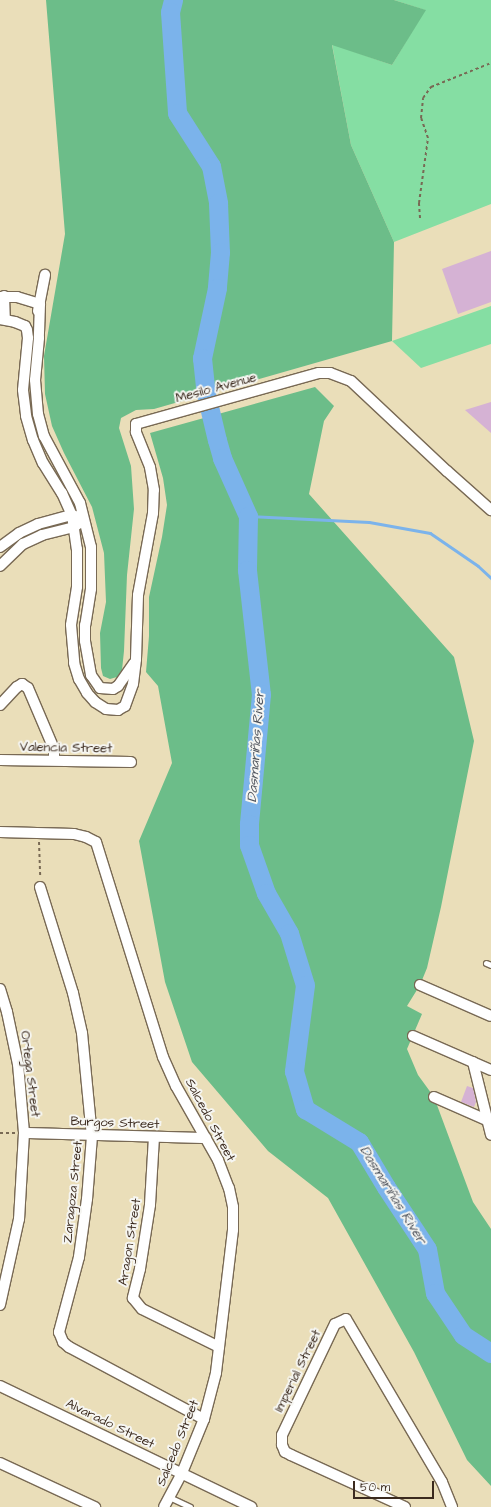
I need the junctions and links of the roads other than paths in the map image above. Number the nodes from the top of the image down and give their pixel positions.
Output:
1 (45, 275) dead end
2 (2, 296) edge
3 (40, 304) junction
4 (2, 319) edge
5 (28, 338) junction
6 (491, 510) edge
7 (72, 515) junction
8 (85, 520) junction
9 (74, 528) junction
10 (0, 547) edge
11 (0, 566) edge
12 (136, 659) junction
13 (0, 705) edge
14 (0, 760) edge
15 (54, 760) junction
16 (131, 762) dead end
17 (0, 832) edge
18 (40, 887) road end
19 (420, 985) dead end
20 (0, 989) edge
21 (491, 1016) edge
22 (413, 1036) dead end
23 (473, 1062) junction
24 (491, 1070) edge
25 (434, 1097) dead end
26 (489, 1121) edge
27 (24, 1133) junction
28 (491, 1135) edge
29 (92, 1136) junction
30 (154, 1137) junction
31 (206, 1138) junction
32 (0, 1305) edge
33 (220, 1346) junction
34 (0, 1386) edge
35 (204, 1419) junction
36 (0, 1463) edge
37 (182, 1473) junction
38 (169, 1497) junction
39 (95, 1507) edge
40 (164, 1507) edge
41 (190, 1507) edge
42 (251, 1507) edge
43 (405, 1507) edge
44 (452, 1507) edge

1 - 3 street, Mesilo Avenue
2 - 3 street
2 - 4 street
3 - 5 street, Mesilo Avenue
3 - 8 street, Mesilo Avenue
4 - 5 street
5 - 7 street, Mesilo Avenue
6 - 12 street, Mesilo Avenue
7 - 8 street
7 - 9 street, Mesilo Avenue
7 - 10 street
8 - 9 street
8 - 12 street, Mesilo Avenue
9 - 11 street
9 - 12 street, Mesilo Avenue
13 - 15 street
14 - 15 street, Valencia Street
15 - 16 street, Valencia Street
17 - 31 street, Salcedo Street
18 - 29 street, Zaragoza Street
19 - 21 street
20 - 27 street, Ortega Street
22 - 23 street
23 - 24 street
23 - 26 street
25 - 26 street
26 - 28 street
27 - 29 street, Burgos Street
27 - 32 street, Ortega Street
29 - 30 street, Burgos Street
29 - 35 street, Zaragoza Street
30 - 31 street, Burgos Street
30 - 33 street, Aragon Street
31 - 33 street, Salcedo Street
33 - 35 street, Salcedo Street
34 - 37 street, Alvarado Street
35 - 37 street, Salcedo Street
36 - 39 street
37 - 38 street, Salcedo Street
37 - 42 street, Alvarado Street
38 - 40 street, Salcedo Street
38 - 41 lane
43 - 44 street, Imperial Street

